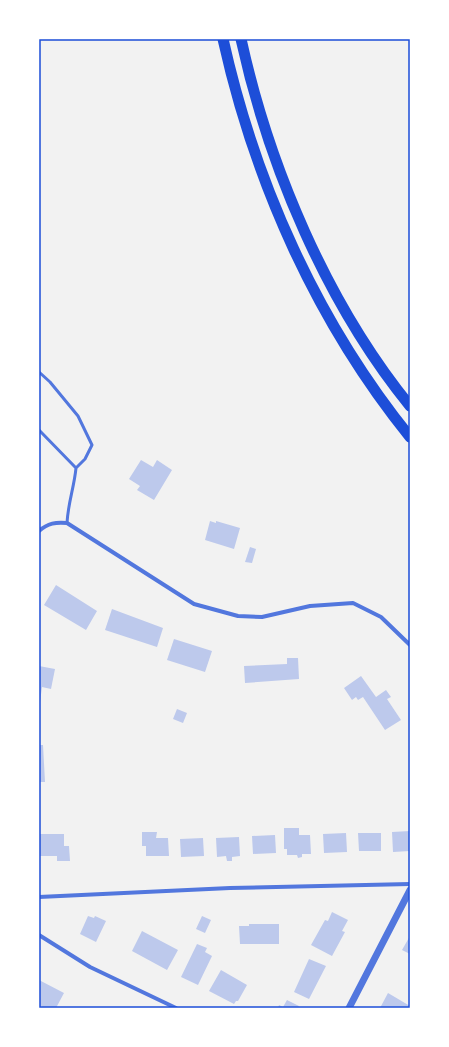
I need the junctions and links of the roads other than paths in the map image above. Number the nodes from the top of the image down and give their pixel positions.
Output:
1 (223, 39) edge
2 (241, 39) edge
3 (39, 372) edge
4 (410, 406) edge
5 (39, 430) edge
6 (410, 437) edge
7 (76, 468) junction
8 (67, 524) junction
9 (39, 531) edge
10 (410, 645) edge
11 (410, 884) edge
12 (410, 890) edge
13 (39, 897) edge
14 (39, 936) edge
15 (176, 1008) edge
16 (349, 1008) edge

1 - 6 highway
2 - 4 highway
3 - 7 lane
5 - 7 lane
7 - 8 lane
8 - 9 street
8 - 10 street
11 - 13 street
12 - 16 street
14 - 15 street

